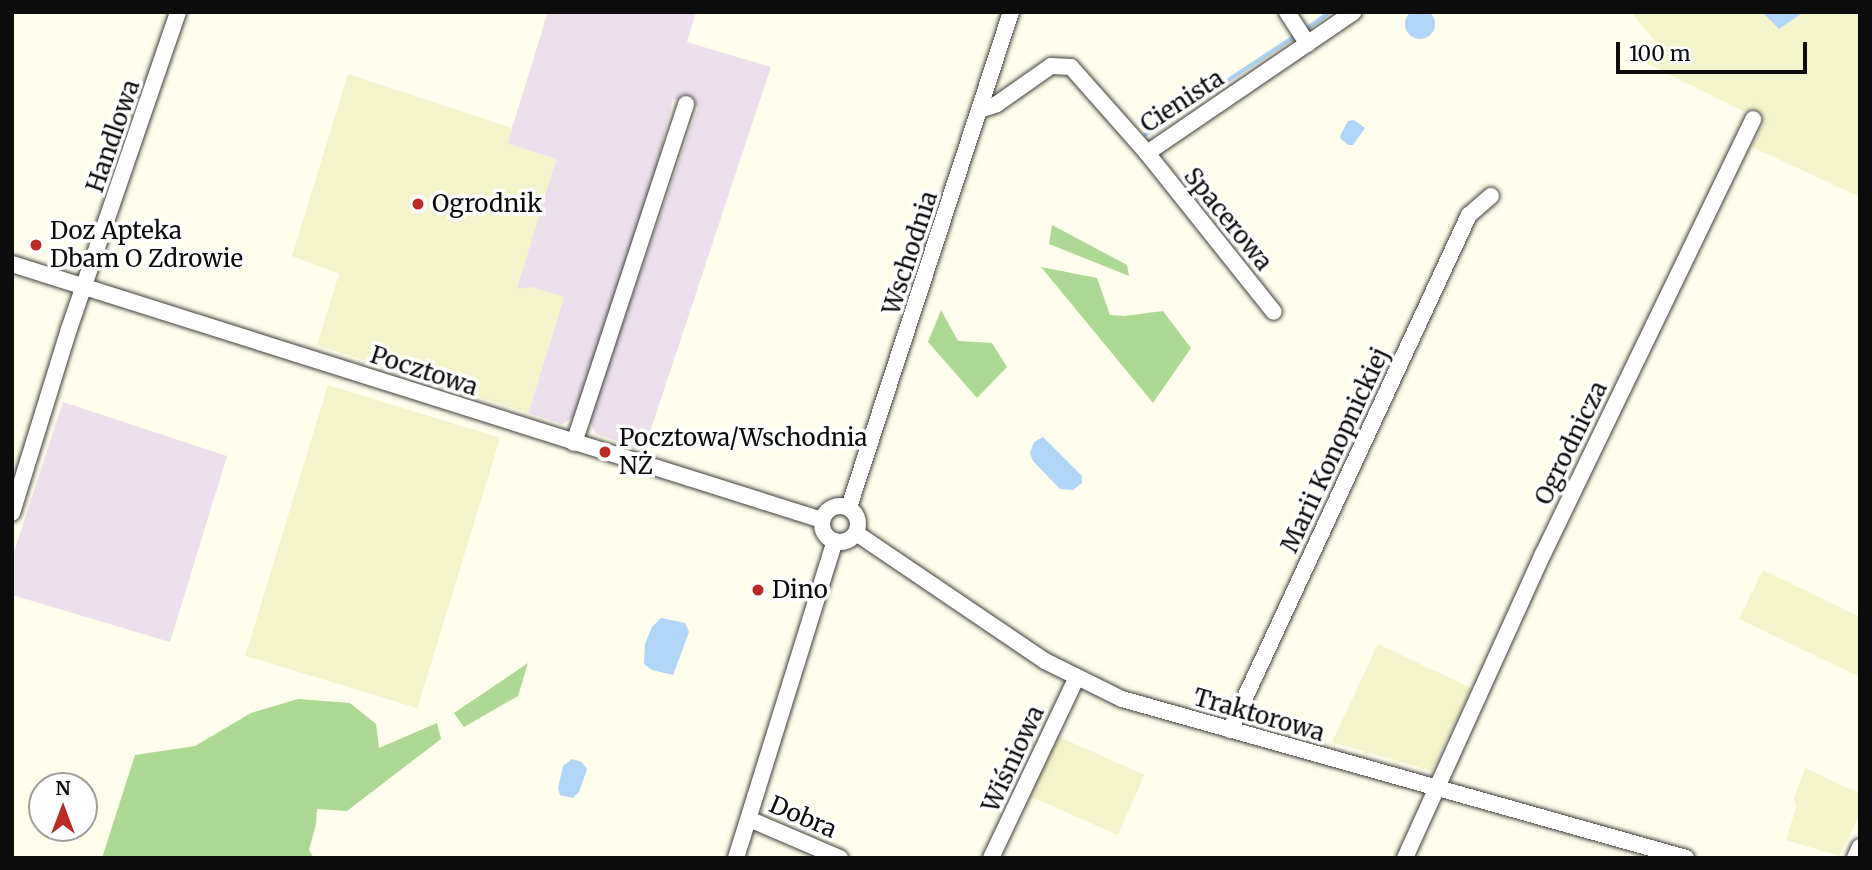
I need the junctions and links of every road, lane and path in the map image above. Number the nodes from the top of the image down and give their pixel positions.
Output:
1 (178, 12) edge
2 (1011, 12) edge
3 (1287, 12) edge
4 (1354, 12) edge
5 (1308, 44) junction
6 (686, 104) dead end
7 (980, 110) junction
8 (1753, 119) dead end
9 (1147, 153) junction
10 (1491, 196) dead end
11 (12, 264) edge
12 (84, 287) junction
13 (1274, 312) dead end
14 (574, 443) junction
15 (849, 507) junction
16 (12, 513) edge
17 (822, 520) junction
18 (856, 533) junction
19 (835, 541) junction
20 (1076, 679) junction
21 (1230, 730) junction
22 (1435, 789) junction
23 (749, 818) junction
24 (1860, 847) edge
25 (736, 858) edge
26 (840, 858) edge
27 (991, 858) edge
28 (1405, 858) edge
29 (1686, 858) edge
30 (1855, 858) edge

1 - 12 street, Handlowa
2 - 7 street, Wschodnia
3 - 5 street
4 - 5 street, Cienista
5 - 9 street, Cienista
6 - 14 street
7 - 9 street, Cienista
7 - 15 street, Wschodnia
8 - 22 street, Ogrodnicza
9 - 13 street, Spacerowa
10 - 21 street, Marii Konopnickiej
11 - 12 street, Pocztowa
12 - 14 street, Pocztowa
12 - 16 street, Handlowa
14 - 17 street, Pocztowa
15 - 17 street
15 - 18 street
17 - 19 street
18 - 19 street
18 - 20 street, Traktorowa
19 - 23 street
20 - 21 street, Traktorowa
20 - 27 street, Wiśniowa
21 - 22 street, Traktorowa
22 - 28 street, Ogrodnicza
22 - 29 street, Traktorowa
23 - 25 street
23 - 26 street, Dobra
24 - 30 street

